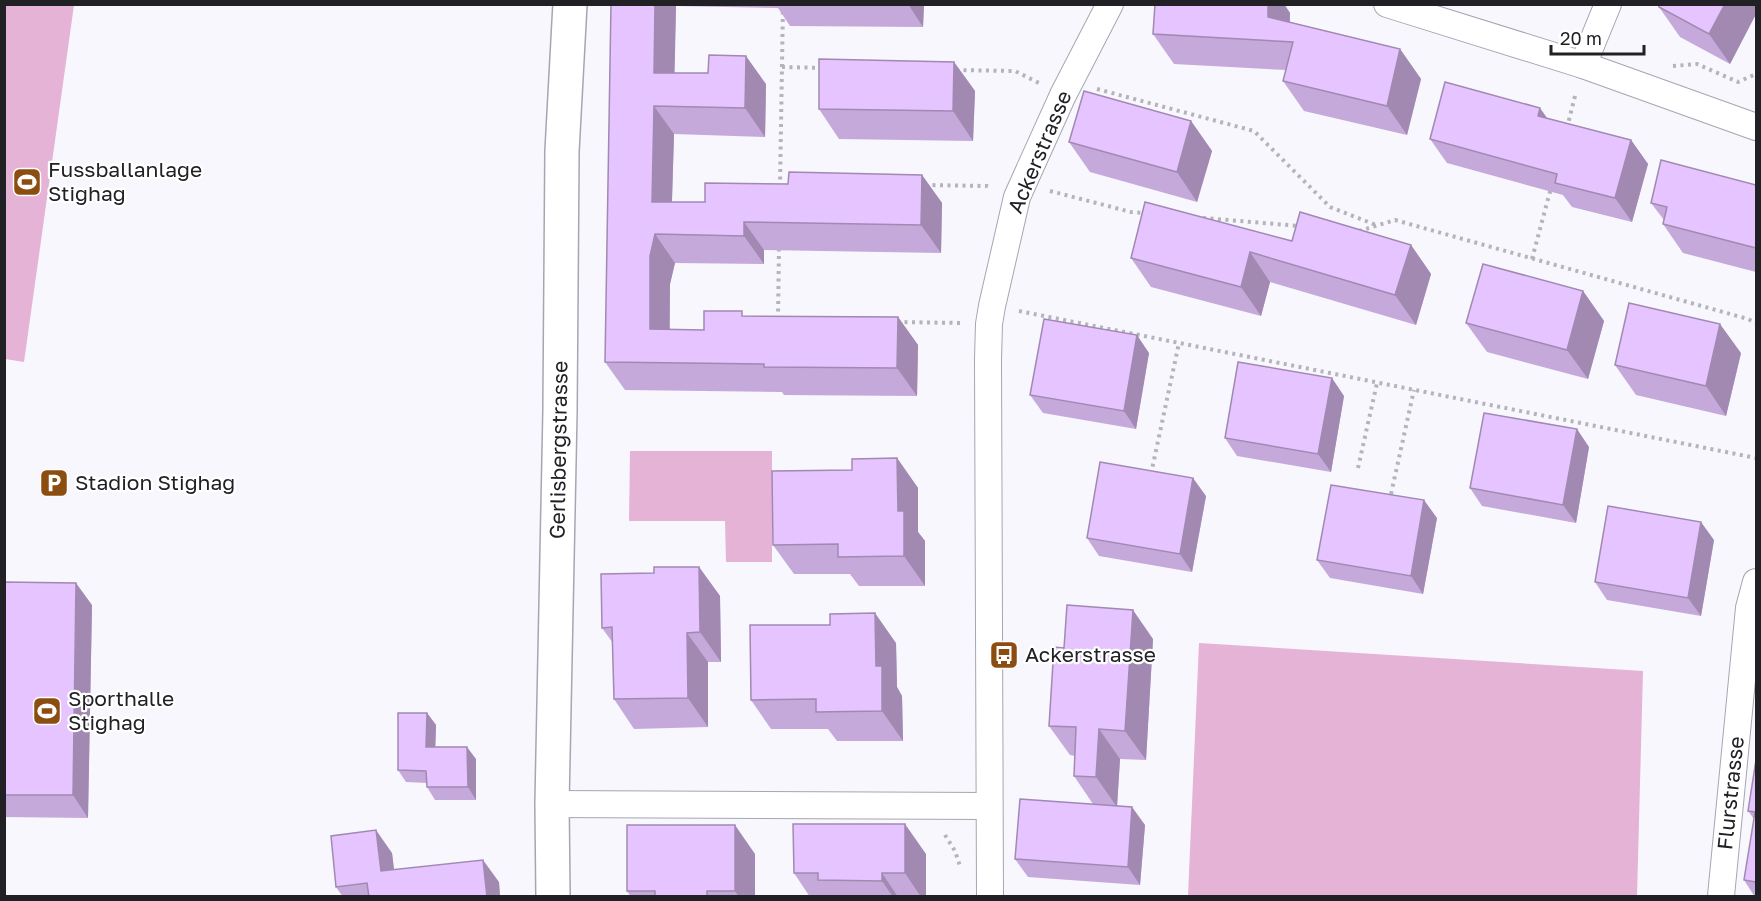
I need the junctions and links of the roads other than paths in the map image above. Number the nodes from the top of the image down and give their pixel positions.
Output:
1 (570, 4) edge
2 (1110, 4) edge
3 (1387, 4) edge
4 (1608, 4) edge
5 (1583, 65) junction
6 (1756, 127) edge
7 (1756, 582) edge
8 (552, 804) junction
9 (989, 806) junction
10 (553, 897) edge
11 (990, 897) edge
12 (1721, 897) edge

1 - 8 street, Gerlisbergstrasse
2 - 9 street, Ackerstrasse
3 - 5 street
4 - 5 street
5 - 6 street
7 - 12 street, Flurstrasse
8 - 9 street
8 - 10 street, Gerlisbergstrasse
9 - 11 street, Ackerstrasse

